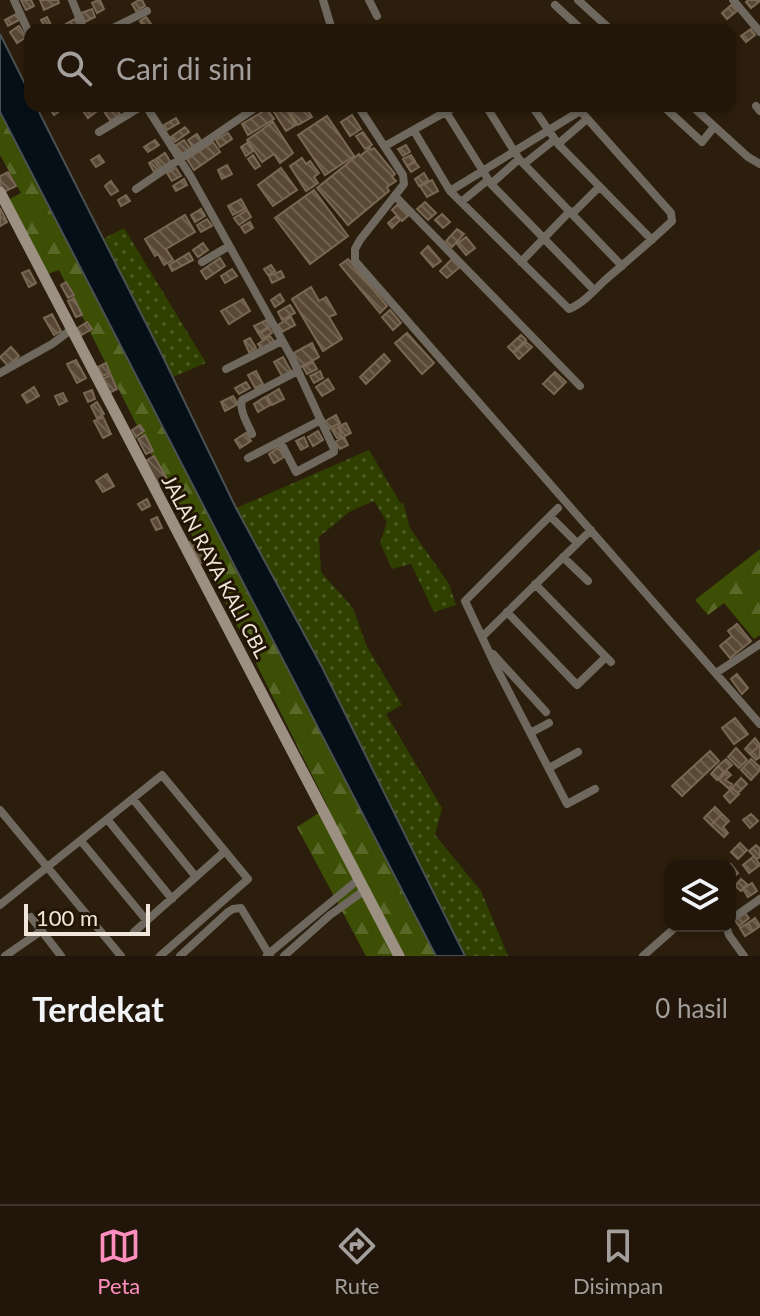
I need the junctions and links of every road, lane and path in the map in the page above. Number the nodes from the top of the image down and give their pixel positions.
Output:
1 (14, 0) edge
2 (72, 0) edge
3 (323, 0) edge
4 (369, 0) edge
5 (578, 0) edge
6 (733, 0) edge
7 (555, 5) dead end
8 (147, 11) dead end
9 (377, 16) dead end
10 (25, 24) edge
11 (82, 24) edge
12 (121, 24) edge
13 (330, 24) edge
14 (576, 24) edge
15 (604, 24) edge
16 (760, 32) edge
17 (134, 112) edge
18 (148, 112) edge
19 (249, 112) edge
20 (362, 112) edge
21 (446, 112) joint
22 (490, 112) edge
23 (536, 112) edge
24 (581, 112) edge
25 (670, 112) edge
26 (698, 112) edge
27 (714, 127) junction
28 (414, 131) junction
29 (99, 132) dead end
30 (553, 139) junction
31 (385, 146) junction
32 (518, 158) junction
33 (179, 160) junction
34 (760, 164) edge
35 (481, 171) junction
36 (489, 182) junction
37 (599, 187) junction
38 (136, 189) dead end
39 (450, 191) junction
40 (1, 194) edge
41 (396, 197) junction
42 (461, 202) junction
43 (572, 212) junction
44 (544, 239) junction
45 (652, 240) junction
46 (229, 246) junction
47 (202, 262) dead end
48 (521, 262) junction
49 (622, 266) junction
50 (594, 290) junction
51 (72, 329) junction
52 (282, 341) junction
53 (226, 369) dead end
54 (298, 371) junction
55 (0, 373) edge
56 (580, 386) dead end
57 (321, 420) junction
58 (252, 434) dead end
59 (280, 441) junction
60 (248, 458) dead end
61 (558, 508) dead end
62 (550, 516) junction
63 (591, 530) junction
64 (577, 543) junction
65 (563, 557) junction
66 (588, 581) dead end
67 (535, 584) junction
68 (507, 612) junction
69 (482, 637) junction
70 (760, 644) edge
71 (486, 647) junction
72 (716, 673) junction
73 (546, 712) dead end
74 (549, 723) dead end
75 (760, 724) edge
76 (530, 733) junction
77 (578, 752) dead end
78 (549, 768) junction
79 (595, 789) dead end
80 (133, 799) junction
81 (0, 810) edge
82 (107, 819) junction
83 (81, 841) junction
84 (225, 851) junction
85 (48, 868) junction
86 (196, 877) junction
87 (362, 885) junction
88 (172, 899) junction
89 (760, 899) edge
90 (0, 905) edge
91 (328, 911) junction
92 (736, 916) edge
93 (31, 917) dead end
94 (147, 921) junction
95 (41, 931) junction
96 (134, 932) dead end
97 (670, 932) edge
98 (728, 932) edge
99 (10, 955) edge
100 (269, 955) edge
101 (61, 956) edge
102 (121, 956) edge
103 (160, 956) edge
104 (180, 956) edge
105 (284, 956) edge
106 (399, 956) edge
107 (643, 956) edge
108 (744, 956) edge

1 - 10 street
2 - 11 street
3 - 13 street
4 - 9 street
5 - 15 street
6 - 16 street
7 - 14 street
8 - 12 street
17 - 29 street
18 - 33 street
19 - 33 street
20 - 31 street
21 - 28 street
21 - 35 street
22 - 32 street
23 - 30 street
24 - 30 street
24 - 30 street
24 - 45 street
25 - 27 street
26 - 27 street
27 - 34 street
28 - 31 street
28 - 39 street
30 - 32 street
30 - 32 street
30 - 37 street
31 - 41 street
32 - 35 street
32 - 36 street
32 - 43 street
33 - 38 street
33 - 46 street
35 - 36 street
35 - 39 street
36 - 42 street
36 - 44 street
37 - 43 street
37 - 45 street
39 - 42 street
40 - 51 main road, JALAN RAYA KALI CBL
41 - 56 street
41 - 63 street
42 - 48 street
43 - 44 street
43 - 49 street
44 - 48 street
44 - 50 street
45 - 49 street
46 - 47 street
46 - 52 street
48 - 50 street
49 - 50 street
51 - 55 street
51 - 87 main road, JALAN RAYA KALI CBL
52 - 53 street
52 - 54 street
54 - 57 street
54 - 58 street
57 - 59 street
57 - 59 street
59 - 60 street
61 - 62 street
62 - 64 street
62 - 69 street
63 - 64 street
63 - 72 street
64 - 65 street
65 - 66 street
65 - 67 street
67 - 68 street
67 - 68 street
68 - 69 street
69 - 71 street
70 - 72 street
71 - 73 street
71 - 76 street
72 - 75 street
74 - 76 street
76 - 78 street
77 - 78 street
78 - 79 street
80 - 82 street
80 - 84 street
80 - 86 street
81 - 85 street
82 - 83 street
82 - 88 street
83 - 85 street
83 - 94 street
84 - 86 street
84 - 103 street
85 - 90 street
85 - 102 street
86 - 88 street
87 - 91 street
87 - 91 street
87 - 106 main road, JALAN RAYA KALI CBL
88 - 94 street
89 - 92 street
91 - 100 street
91 - 105 street
93 - 95 street
94 - 96 street
95 - 99 street
95 - 101 street
97 - 107 street
98 - 108 street
100 - 104 street

